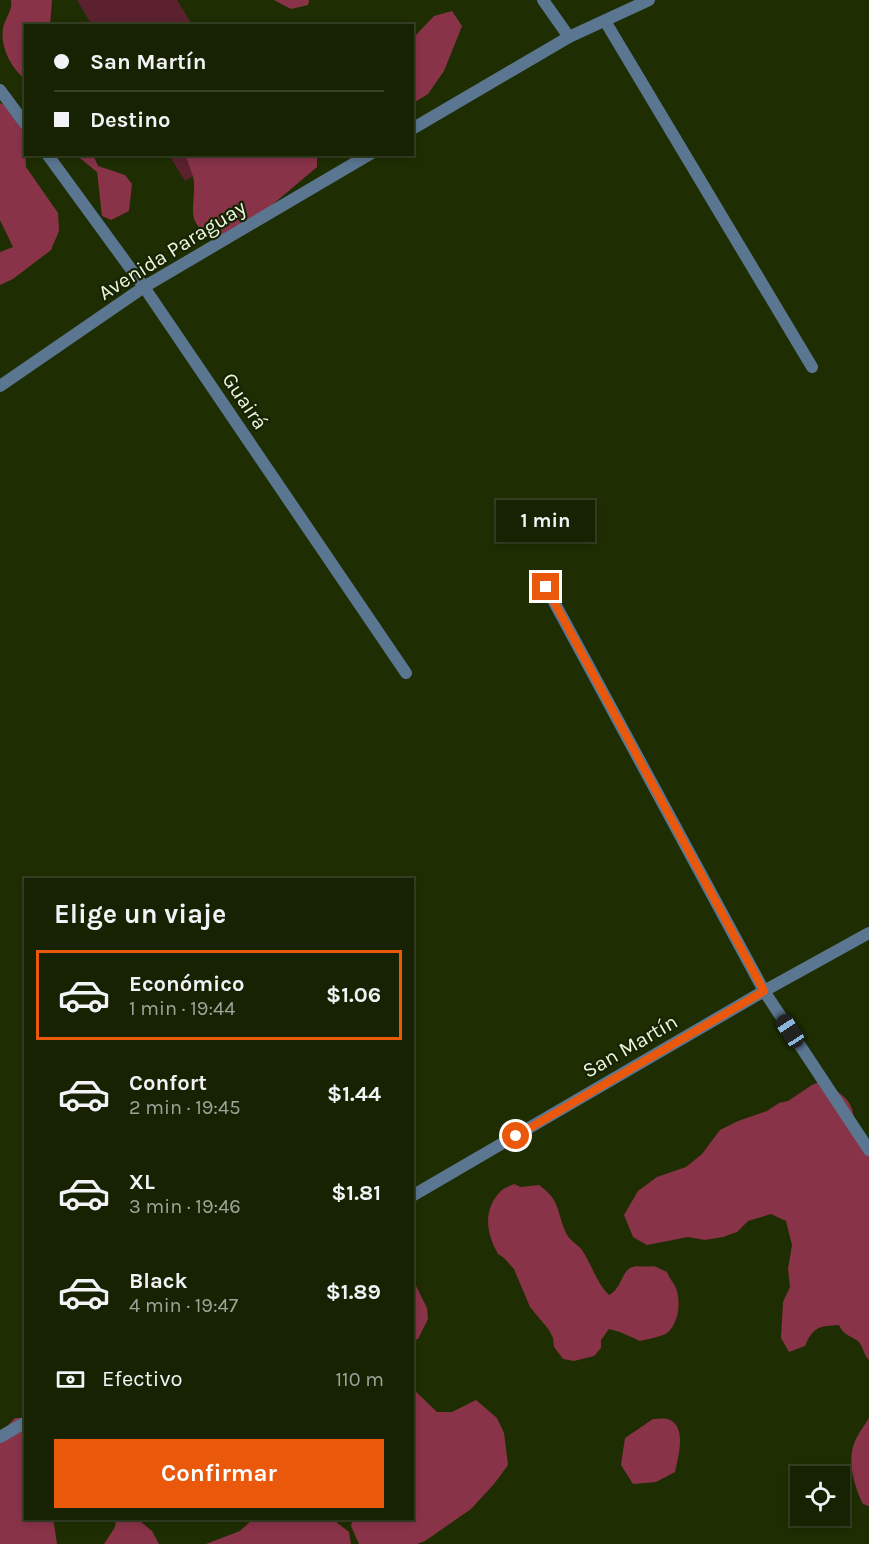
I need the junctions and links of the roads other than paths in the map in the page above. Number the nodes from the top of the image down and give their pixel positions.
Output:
1 (543, 0) edge
2 (649, 0) edge
3 (605, 21) junction
4 (569, 37) junction
5 (0, 90) edge
6 (24, 122) edge
7 (414, 128) edge
8 (48, 156) edge
9 (367, 156) edge
10 (144, 287) junction
11 (813, 367) dead end
12 (0, 386) edge
13 (546, 587) dead end
14 (406, 673) dead end
15 (869, 933) edge
16 (764, 991) junction
17 (869, 1150) edge
18 (414, 1195) edge
19 (24, 1423) edge
20 (0, 1437) edge

1 - 4 street
2 - 3 street
3 - 4 street
3 - 11 street
4 - 7 street
5 - 6 street
8 - 10 street, Guairá
9 - 10 street, Avenida Paraguay
10 - 12 street, Avenida Paraguay
10 - 14 street, Guairá
13 - 16 street
15 - 16 street, San Martín
16 - 17 street
16 - 18 street, San Martín
19 - 20 street

